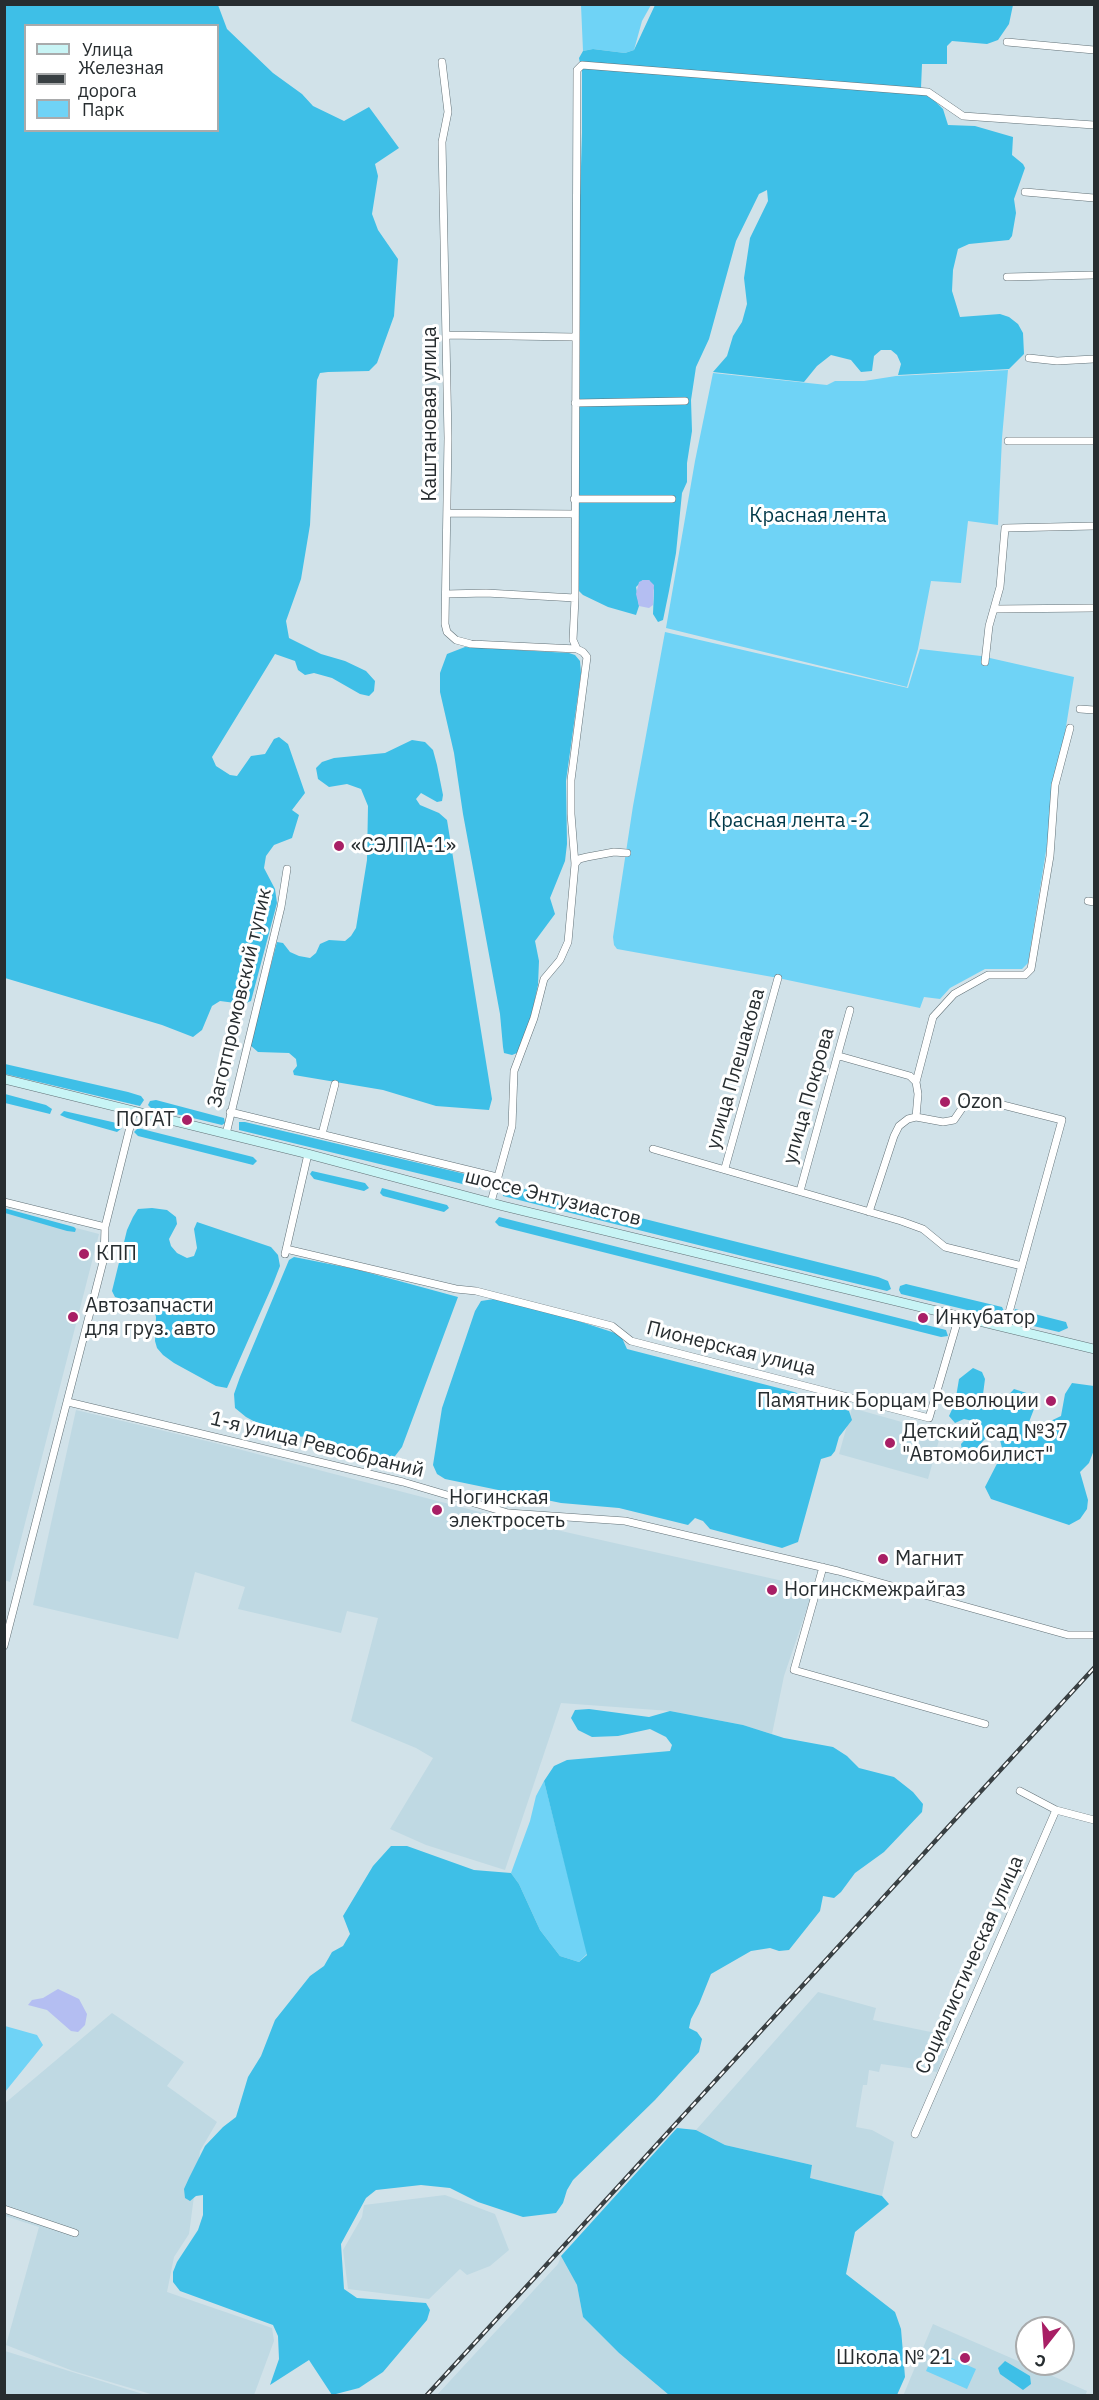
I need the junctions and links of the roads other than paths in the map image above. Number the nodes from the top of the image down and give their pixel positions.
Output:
1 (1007, 42) dead end
2 (1095, 50) edge
3 (442, 62) dead end
4 (1095, 125) edge
5 (1025, 192) dead end
6 (1095, 198) edge
7 (1095, 275) edge
8 (1007, 277) dead end
9 (446, 334) junction
10 (575, 337) junction
11 (1029, 358) dead end
12 (1095, 359) edge
13 (685, 401) dead end
14 (575, 403) junction
15 (1008, 441) dead end
16 (1095, 441) edge
17 (574, 499) junction
18 (672, 500) dead end
19 (447, 513) junction
20 (574, 514) junction
21 (1095, 526) edge
22 (446, 594) junction
23 (575, 598) junction
24 (1095, 608) edge
25 (996, 609) junction
26 (578, 649) junction
27 (985, 662) dead end
28 (1080, 709) dead end
29 (1095, 710) edge
30 (1070, 728) dead end
31 (627, 853) dead end
32 (575, 864) junction
33 (287, 869) dead end
34 (778, 978) dead end
35 (850, 1010) dead end
36 (839, 1056) junction
37 (4, 1079) edge
38 (916, 1082) junction
39 (335, 1084) dead end
40 (134, 1111) junction
41 (230, 1112) junction
42 (916, 1117) junction
43 (226, 1134) junction
44 (322, 1134) junction
45 (653, 1149) dead end
46 (308, 1154) junction
47 (725, 1168) junction
48 (497, 1176) junction
49 (800, 1191) junction
50 (4, 1202) edge
51 (491, 1202) junction
52 (869, 1212) junction
53 (105, 1227) junction
54 (1022, 1266) junction
55 (959, 1316) junction
56 (1005, 1327) junction
57 (1095, 1349) edge
58 (68, 1402) junction
59 (822, 1567) junction
60 (1095, 1635) edge
61 (4, 1646) edge
62 (985, 1724) dead end
63 (1020, 1791) dead end
64 (1056, 1810) junction
65 (1095, 1820) edge
66 (915, 2134) dead end
67 (4, 2209) edge
68 (75, 2233) dead end

1 - 2 street
3 - 9 street, Каштановая улица
4 - 10 street
5 - 6 street
7 - 8 street
9 - 10 street
9 - 19 street, Каштановая улица
10 - 14 street
11 - 12 street
13 - 14 street
14 - 17 street
15 - 16 street
17 - 18 street
17 - 20 street
19 - 20 street
19 - 22 street, Каштановая улица
20 - 23 street
21 - 25 street
22 - 23 street
22 - 26 street, Каштановая улица
23 - 26 street
24 - 25 street
25 - 27 street
26 - 32 street
28 - 29 street
30 - 38 street
31 - 32 street
32 - 48 street
33 - 41 street, Заготпромовский тупик
34 - 47 street, улица Плешакова
35 - 36 street, улица Покрова
36 - 38 street
36 - 49 street, улица Покрова
37 - 40 main road, шоссе Энтузиастов
38 - 42 street
39 - 44 street
40 - 43 main road, шоссе Энтузиастов
40 - 53 street
41 - 43 street, Заготпромовский тупик
41 - 44 street
42 - 52 street
42 - 54 street
43 - 46 main road, шоссе Энтузиастов
44 - 48 street
45 - 47 street
46 - 51 main road, шоссе Энтузиастов
46 - 55 street, Пионерская улица
47 - 49 street
48 - 51 street
49 - 52 street
50 - 53 street
51 - 55 main road, шоссе Энтузиастов
52 - 54 street
53 - 58 street
54 - 56 street
55 - 56 main road, шоссе Энтузиастов
56 - 57 main road, шоссе Энтузиастов
58 - 59 street, 1-я улица Ревсобраний
58 - 61 street
59 - 60 street, 1-я улица Ревсобраний
59 - 62 street
63 - 64 street
64 - 65 street
64 - 66 street, Социалистическая улица
67 - 68 street

